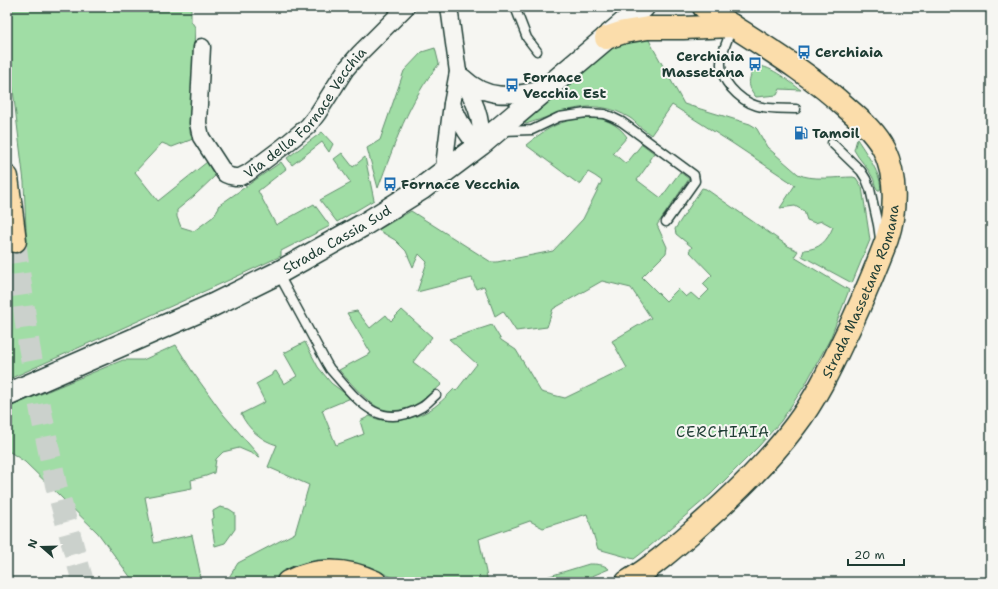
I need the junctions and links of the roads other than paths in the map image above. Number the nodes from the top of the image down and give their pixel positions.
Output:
1 (406, 7) edge
2 (449, 7) edge
3 (515, 7) edge
4 (643, 7) edge
5 (704, 7) edge
6 (728, 17) edge
7 (606, 38) junction
8 (202, 47) dead end
9 (537, 51) dead end
10 (458, 72) junction
11 (545, 89) junction
12 (452, 104) junction
13 (796, 109) dead end
14 (488, 138) junction
15 (832, 143) dead end
16 (444, 172) junction
17 (7, 178) edge
18 (666, 222) dead end
19 (14, 241) tunnel mouth
20 (882, 252) junction
21 (278, 273) junction
22 (7, 395) edge
23 (436, 395) dead end
24 (288, 582) edge
25 (375, 582) edge
26 (627, 582) edge

1 - 8 street, Via della Fornace Vecchia
2 - 10 street
3 - 9 lane
4 - 7 main road, Strada Cassia Sud
5 - 6 main road, Strada Massetana Romana
6 - 7 main road
6 - 13 lane
6 - 20 main road, Strada Massetana Romana
7 - 11 main road, Strada Cassia Sud
10 - 11 street
10 - 12 street
10 - 14 street
11 - 14 main road, Strada Cassia Sud
12 - 14 street
12 - 16 street
14 - 16 main road, Strada Cassia Sud
14 - 18 lane
15 - 20 lane
16 - 21 main road, Strada Cassia Sud
17 - 19 main road
20 - 26 main road, Strada Massetana Romana
21 - 22 main road, Strada Cassia Sud
21 - 23 lane
24 - 25 main road

